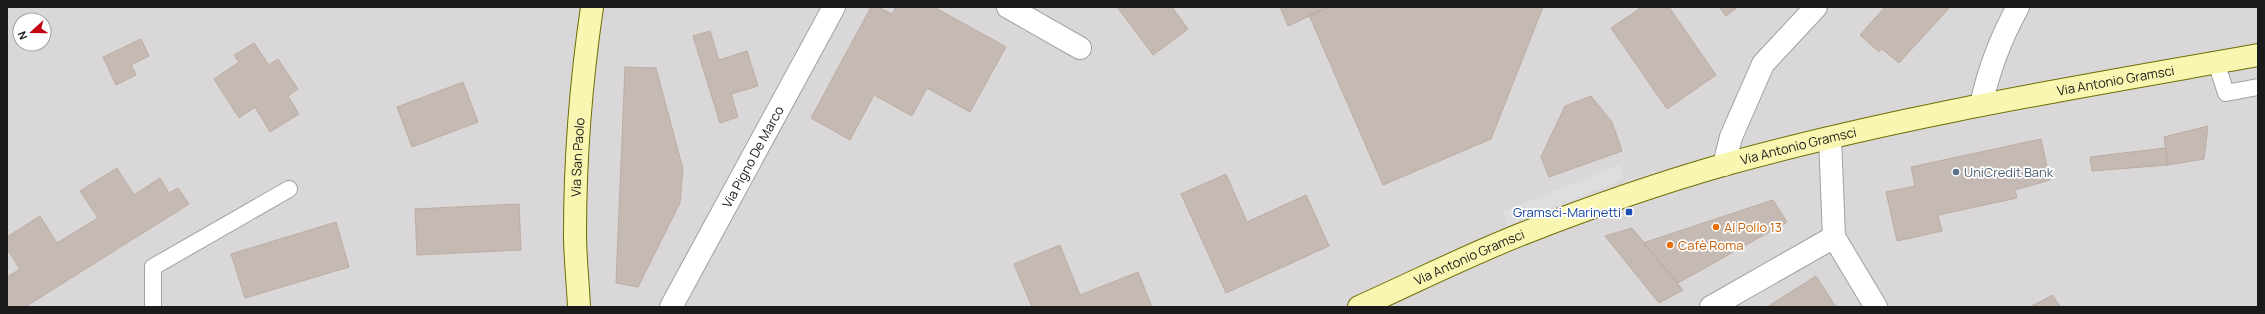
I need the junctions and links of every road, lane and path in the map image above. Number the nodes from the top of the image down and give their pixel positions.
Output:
1 (592, 7) edge
2 (834, 7) edge
3 (1008, 7) edge
4 (1816, 7) edge
5 (2018, 7) edge
6 (1080, 48) dead end
7 (2258, 55) edge
8 (2216, 62) junction
9 (2258, 87) edge
10 (1981, 105) junction
11 (1830, 138) junction
12 (1724, 165) junction
13 (289, 189) dead end
14 (1834, 237) junction
15 (153, 307) edge
16 (579, 307) edge
17 (671, 307) edge
18 (1359, 307) edge
19 (1711, 307) edge
20 (1876, 307) edge

1 - 16 main road, Via San Paolo
2 - 17 street, Via Pigno De Marco
3 - 6 street
4 - 12 street
5 - 10 street
7 - 8 main road, Via Antonio Gramsci
8 - 9 lane
8 - 10 main road, Via Antonio Gramsci
10 - 11 main road, Via Antonio Gramsci
11 - 12 main road, Via Antonio Gramsci
11 - 14 street
12 - 18 main road, Via Antonio Gramsci
13 - 15 lane
14 - 19 street
14 - 20 street

